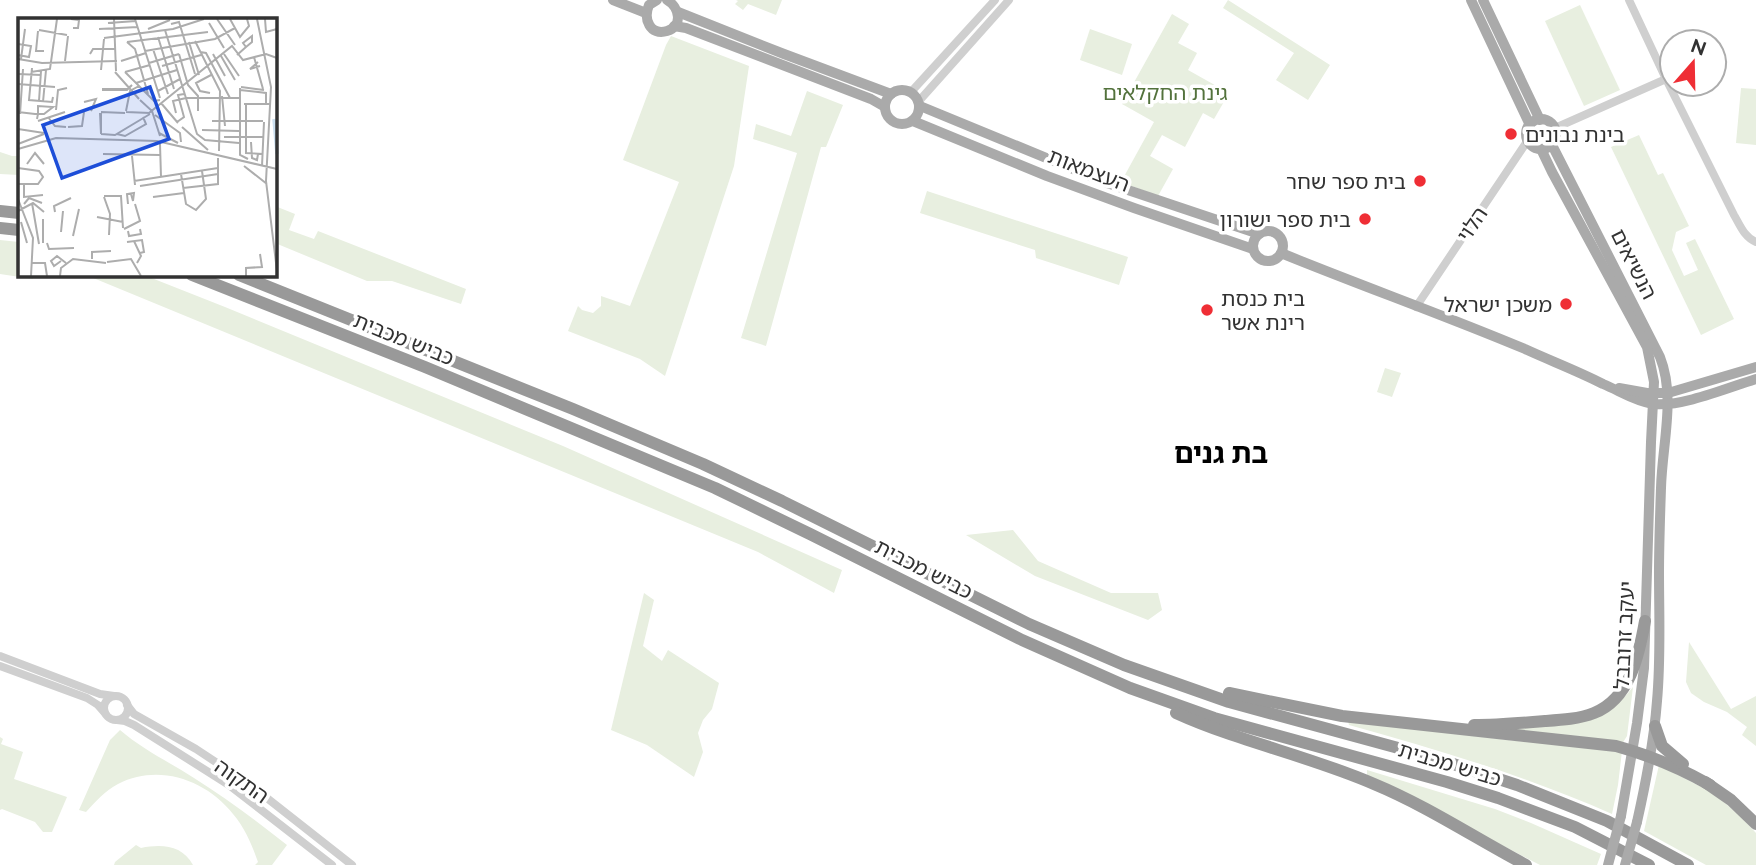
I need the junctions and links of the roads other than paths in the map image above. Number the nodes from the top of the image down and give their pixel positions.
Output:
1 (613, 0) edge
2 (667, 0) edge
3 (995, 0) edge
4 (1009, 0) edge
5 (1471, 0) edge
6 (1483, 0) edge
7 (1629, 0) edge
8 (652, 1) edge
9 (678, 12) junction
10 (646, 13) junction
11 (674, 26) junction
12 (1658, 62) edge
13 (1658, 83) edge
14 (891, 94) junction
15 (1676, 98) edge
16 (917, 100) junction
17 (885, 107) junction
18 (913, 121) junction
19 (1535, 122) junction
20 (1555, 128) junction
21 (1528, 140) junction
22 (1546, 147) junction
23 (0, 211) edge
24 (18, 213) edge
25 (0, 228) edge
26 (18, 230) edge
27 (1258, 234) junction
28 (1754, 241) edge
29 (1253, 249) junction
30 (1281, 253) junction
31 (195, 276) edge
32 (242, 276) edge
33 (1416, 307) junction
34 (1756, 368) edge
35 (1666, 373) junction
36 (1756, 379) edge
37 (1604, 384) junction
38 (1690, 393) junction
39 (1629, 397) junction
40 (1668, 398) junction
41 (1654, 399) junction
42 (1652, 423) junction
43 (1664, 432) junction
44 (1645, 621) junction
45 (0, 656) edge
46 (0, 666) edge
47 (1160, 679) junction
48 (1111, 680) junction
49 (114, 696) junction
50 (127, 705) junction
51 (105, 713) junction
52 (117, 720) junction
53 (1413, 725) junction
54 (1655, 726) junction
55 (1633, 751) junction
56 (1650, 756) junction
57 (1710, 785) junction
58 (1756, 824) edge
59 (332, 865) edge
60 (352, 865) edge
61 (1526, 865) edge
62 (1608, 865) edge
63 (1625, 865) edge
64 (1649, 865) edge
65 (1688, 865) edge

1 - 10 main road
2 - 9 main road
3 - 16 street
4 - 16 street
5 - 19 main road
6 - 19 main road
7 - 12 street
8 - 10 main road
9 - 11 main road
9 - 14 main road
10 - 11 main road
11 - 17 main road
13 - 20 street
14 - 16 main road
14 - 17 main road
15 - 28 street
16 - 18 main road
16 - 27 main road, העצמאות
17 - 18 main road
18 - 29 main road, העצמאות
19 - 20 main road
19 - 21 main road
20 - 22 main road
21 - 22 main road
21 - 33 street, הלוי
22 - 35 main road, הנשיאים
22 - 41 main road, הנשיאים
23 - 24 highway
25 - 26 highway
27 - 29 main road
27 - 30 main road
29 - 30 main road
30 - 33 main road
31 - 48 highway, כביש מכבית
32 - 47 highway, כביש מכבית
33 - 37 main road
34 - 38 main road
35 - 38 main road
35 - 40 main road, הנשיאים
36 - 38 main road
37 - 39 main road
37 - 41 main road
38 - 40 main road
38 - 43 main road
39 - 41 main road
39 - 42 main road
40 - 41 main road
40 - 43 main road, יעקב זרובבל
41 - 42 main road, יעקב זרובבל
42 - 44 main road, יעקב זרובבל
43 - 54 main road, יעקב זרובבל
44 - 53 highway
44 - 55 main road, יעקב זרובבל
45 - 49 street
46 - 51 street
47 - 53 highway
47 - 65 highway, כביש מכבית
48 - 61 highway
48 - 64 highway, כביש מכבית
49 - 50 street
49 - 51 street
50 - 52 street
50 - 60 street, התקוה
51 - 52 street
52 - 59 street, התקוה
53 - 55 highway
54 - 56 main road, יעקב זרובבל
54 - 57 highway
55 - 56 highway
55 - 62 main road, יעקב זרובבל, bridge
56 - 57 highway
56 - 63 main road, יעקב זרובבל, bridge
57 - 58 highway

